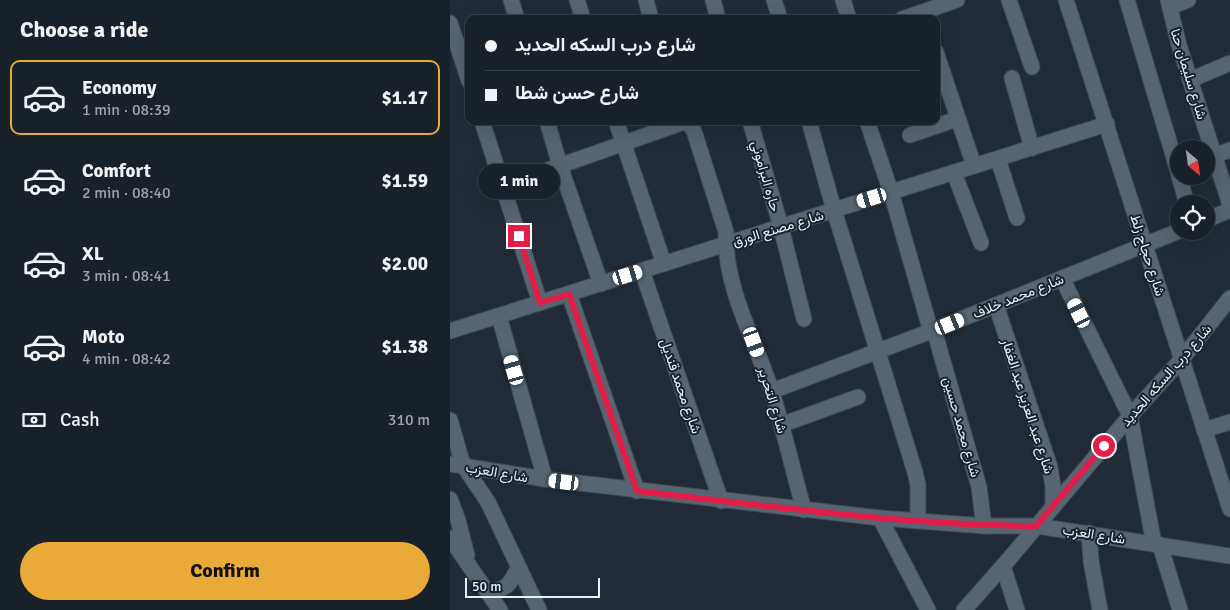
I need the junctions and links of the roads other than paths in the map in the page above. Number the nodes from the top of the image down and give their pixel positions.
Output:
1 (511, 0) edge
2 (577, 0) edge
3 (646, 0) edge
4 (712, 0) edge
5 (774, 0) edge
6 (843, 0) edge
7 (958, 0) edge
8 (1009, 0) edge
9 (1066, 0) edge
10 (1127, 0) edge
11 (1188, 0) edge
12 (1169, 4) edge
13 (923, 10) edge
14 (516, 15) edge
15 (582, 15) edge
16 (650, 15) edge
17 (717, 15) edge
18 (779, 15) edge
19 (848, 15) edge
20 (911, 15) edge
21 (450, 23) edge
22 (1230, 63) edge
23 (940, 65) edge
24 (1032, 67) dead end
25 (465, 69) edge
26 (1012, 78) dead end
27 (1190, 80) junction
28 (957, 119) junction
29 (1107, 124) junction
30 (483, 125) edge
31 (548, 125) edge
32 (617, 125) edge
33 (675, 125) edge
34 (690, 125) edge
35 (751, 125) edge
36 (810, 125) edge
37 (868, 125) edge
38 (939, 125) edge
39 (940, 125) edge
40 (910, 135) dead end
41 (1210, 140) edge
42 (623, 143) junction
43 (1170, 146) edge
44 (1032, 148) junction
45 (1230, 150) edge
46 (1215, 156) joint
47 (998, 159) junction
48 (560, 166) junction
49 (974, 166) junction
50 (954, 173) junction
51 (1225, 174) edge
52 (502, 186) junction
53 (891, 192) junction
54 (1230, 206) edge
55 (834, 210) junction
56 (1230, 210) edge
57 (1215, 216) edge
58 (1017, 218) dead end
59 (781, 227) junction
60 (1170, 235) edge
61 (980, 243) dead end
62 (725, 244) junction
63 (1145, 245) junction
64 (664, 264) junction
65 (642, 271) junction
66 (1062, 278) junction
67 (601, 284) junction
68 (569, 294) junction
69 (1230, 298) edge
70 (540, 303) junction
71 (996, 305) junction
72 (499, 316) junction
73 (804, 318) dead end
74 (450, 331) edge
75 (932, 331) junction
76 (877, 352) junction
77 (1181, 360) junction
78 (772, 391) junction
79 (858, 397) dead end
80 (1130, 416) junction
81 (450, 420) edge
82 (1230, 422) edge
83 (781, 425) junction
84 (1204, 430) junction
85 (456, 465) edge
86 (1225, 472) edge
87 (546, 480) junction
88 (637, 491) junction
89 (450, 499) edge
90 (721, 500) junction
91 (1053, 507) junction
92 (1230, 509) edge
93 (804, 510) junction
94 (880, 518) junction
95 (918, 521) junction
96 (984, 526) junction
97 (1036, 526) junction
98 (1089, 533) junction
99 (450, 538) edge
100 (1157, 544) junction
101 (1230, 556) edge
102 (468, 562) junction
103 (1003, 566) junction
104 (518, 568) junction
105 (487, 591) junction
106 (1176, 609) edge
107 (500, 610) edge
108 (539, 610) edge
109 (928, 610) edge
110 (964, 610) edge
111 (1017, 610) edge
112 (1100, 610) edge

1 - 14 street
2 - 15 street
3 - 16 street
4 - 17 street
5 - 18 street
6 - 19 street
7 - 13 street
8 - 24 street
9 - 29 street, شارع حجاج زلط
10 - 43 street
11 - 12 street
12 - 27 street, شارع سليمان حنا
13 - 20 street
21 - 25 street
22 - 27 street
23 - 28 street
26 - 44 street
27 - 41 street, شارع سليمان حنا
28 - 39 street
28 - 49 street
29 - 44 street, شارع مصنع الورق
29 - 63 street, شارع حجاج زلط
30 - 52 street
31 - 48 street
32 - 42 street
33 - 42 street
34 - 62 street, شارع التحرير
35 - 59 street, حاره البراموني
36 - 55 street
37 - 53 street, شارع محمد حسين
38 - 40 street
42 - 48 street
42 - 64 street
44 - 47 street, شارع مصنع الورق
45 - 46 street
46 - 51 street, شارع سليمان حنا
47 - 49 street, شارع مصنع الورق
47 - 58 street
48 - 52 street
48 - 67 street
49 - 50 street, شارع مصنع الورق
50 - 53 street, شارع مصنع الورق
50 - 61 street
51 - 54 street, شارع سليمان حنا
52 - 70 street
53 - 55 street, شارع مصنع الورق
53 - 75 street, شارع محمد حسين
55 - 59 street, شارع مصنع الورق
55 - 76 street
56 - 57 street
59 - 62 street, شارع مصنع الورق
59 - 73 street, حاره البراموني
60 - 63 street, شارع محمد خلاف
62 - 64 street, شارع مصنع الورق
62 - 78 street, شارع التحرير
63 - 66 street, شارع محمد خلاف
63 - 77 street, شارع حجاج زلط
64 - 65 street, شارع مصنع الورق
65 - 67 street, شارع مصنع الورق
65 - 90 street, شارع محمد قنديل
66 - 71 street, شارع محمد خلاف
66 - 80 street
67 - 68 street, شارع مصنع الورق
68 - 70 street, شارع مصنع الورق
68 - 88 street
69 - 77 street, شارع درب السكه الحديد
70 - 72 street, شارع مصنع الورق
71 - 75 street, شارع محمد خلاف
71 - 91 street, شارع عبد العزيز عبد الغفار
72 - 74 street, شارع مصنع الورق
72 - 87 street
75 - 76 street, شارع محمد خلاف
75 - 96 street, شارع محمد حسين
76 - 78 street, شارع محمد خلاف
76 - 95 street
77 - 80 street, شارع درب السكه الحديد
77 - 84 street, شارع حجاج زلط
78 - 83 street, شارع التحرير
79 - 83 street
80 - 91 street, شارع درب السكه الحديد
80 - 100 street
81 - 85 street
82 - 84 street
83 - 93 street, شارع التحرير
84 - 86 street, شارع حجاج زلط
85 - 87 street, شارع العزب
85 - 104 street
86 - 92 street, شارع حجاج زلط
87 - 88 street, شارع العزب
88 - 90 street, شارع العزب
89 - 102 street
90 - 93 street, شارع العزب
91 - 97 street, شارع درب السكه الحديد
93 - 94 street, شارع العزب
94 - 95 street, شارع العزب
94 - 109 street
95 - 96 street, شارع العزب
96 - 97 street, شارع العزب
97 - 98 street, شارع العزب
97 - 103 street, شارع درب السكه الحديد
98 - 100 street, شارع العزب
98 - 112 street
99 - 102 street
100 - 101 street, شارع العزب
100 - 106 street
102 - 105 street
103 - 110 street, شارع درب السكه الحديد
103 - 111 street
104 - 105 street
104 - 108 street
105 - 107 street

